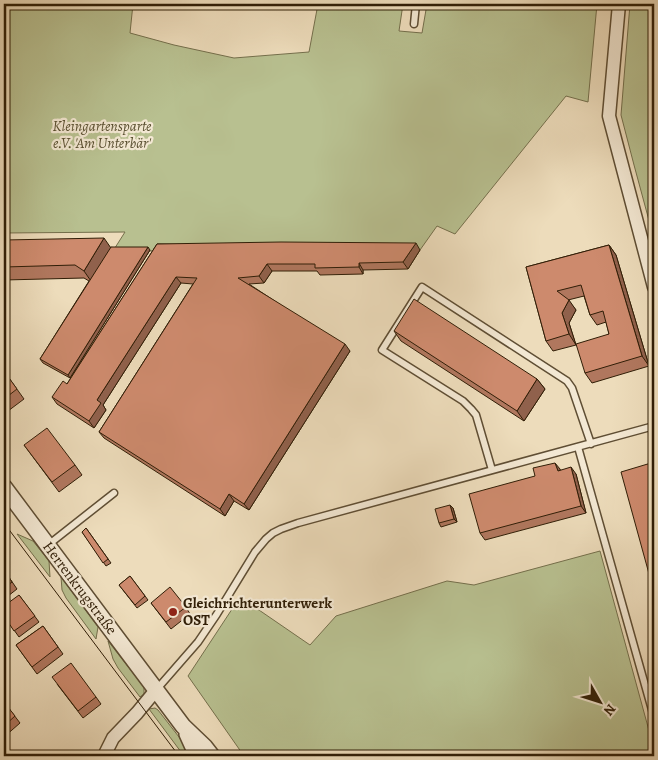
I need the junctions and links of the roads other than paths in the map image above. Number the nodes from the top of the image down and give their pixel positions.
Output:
1 (416, 4) edge
2 (619, 4) edge
3 (414, 24) dead end
4 (654, 287) edge
5 (654, 426) edge
6 (591, 444) junction
7 (578, 447) junction
8 (492, 470) junction
9 (4, 487) edge
10 (114, 493) dead end
11 (48, 545) junction
12 (156, 690) junction
13 (654, 717) edge
14 (183, 726) junction
15 (104, 756) edge
16 (197, 756) edge
17 (212, 756) edge

1 - 3 lane
2 - 4 street
5 - 6 lane
6 - 7 lane
6 - 8 lane
7 - 8 lane
7 - 13 lane
8 - 12 lane
9 - 11 street, Herrenkrugstraße
10 - 11 lane
11 - 12 street, Herrenkrugstraße
12 - 14 street, Herrenkrugstraße
12 - 15 street
14 - 16 street, Herrenkrugstraße
14 - 17 street, Herrenkrugstraße

